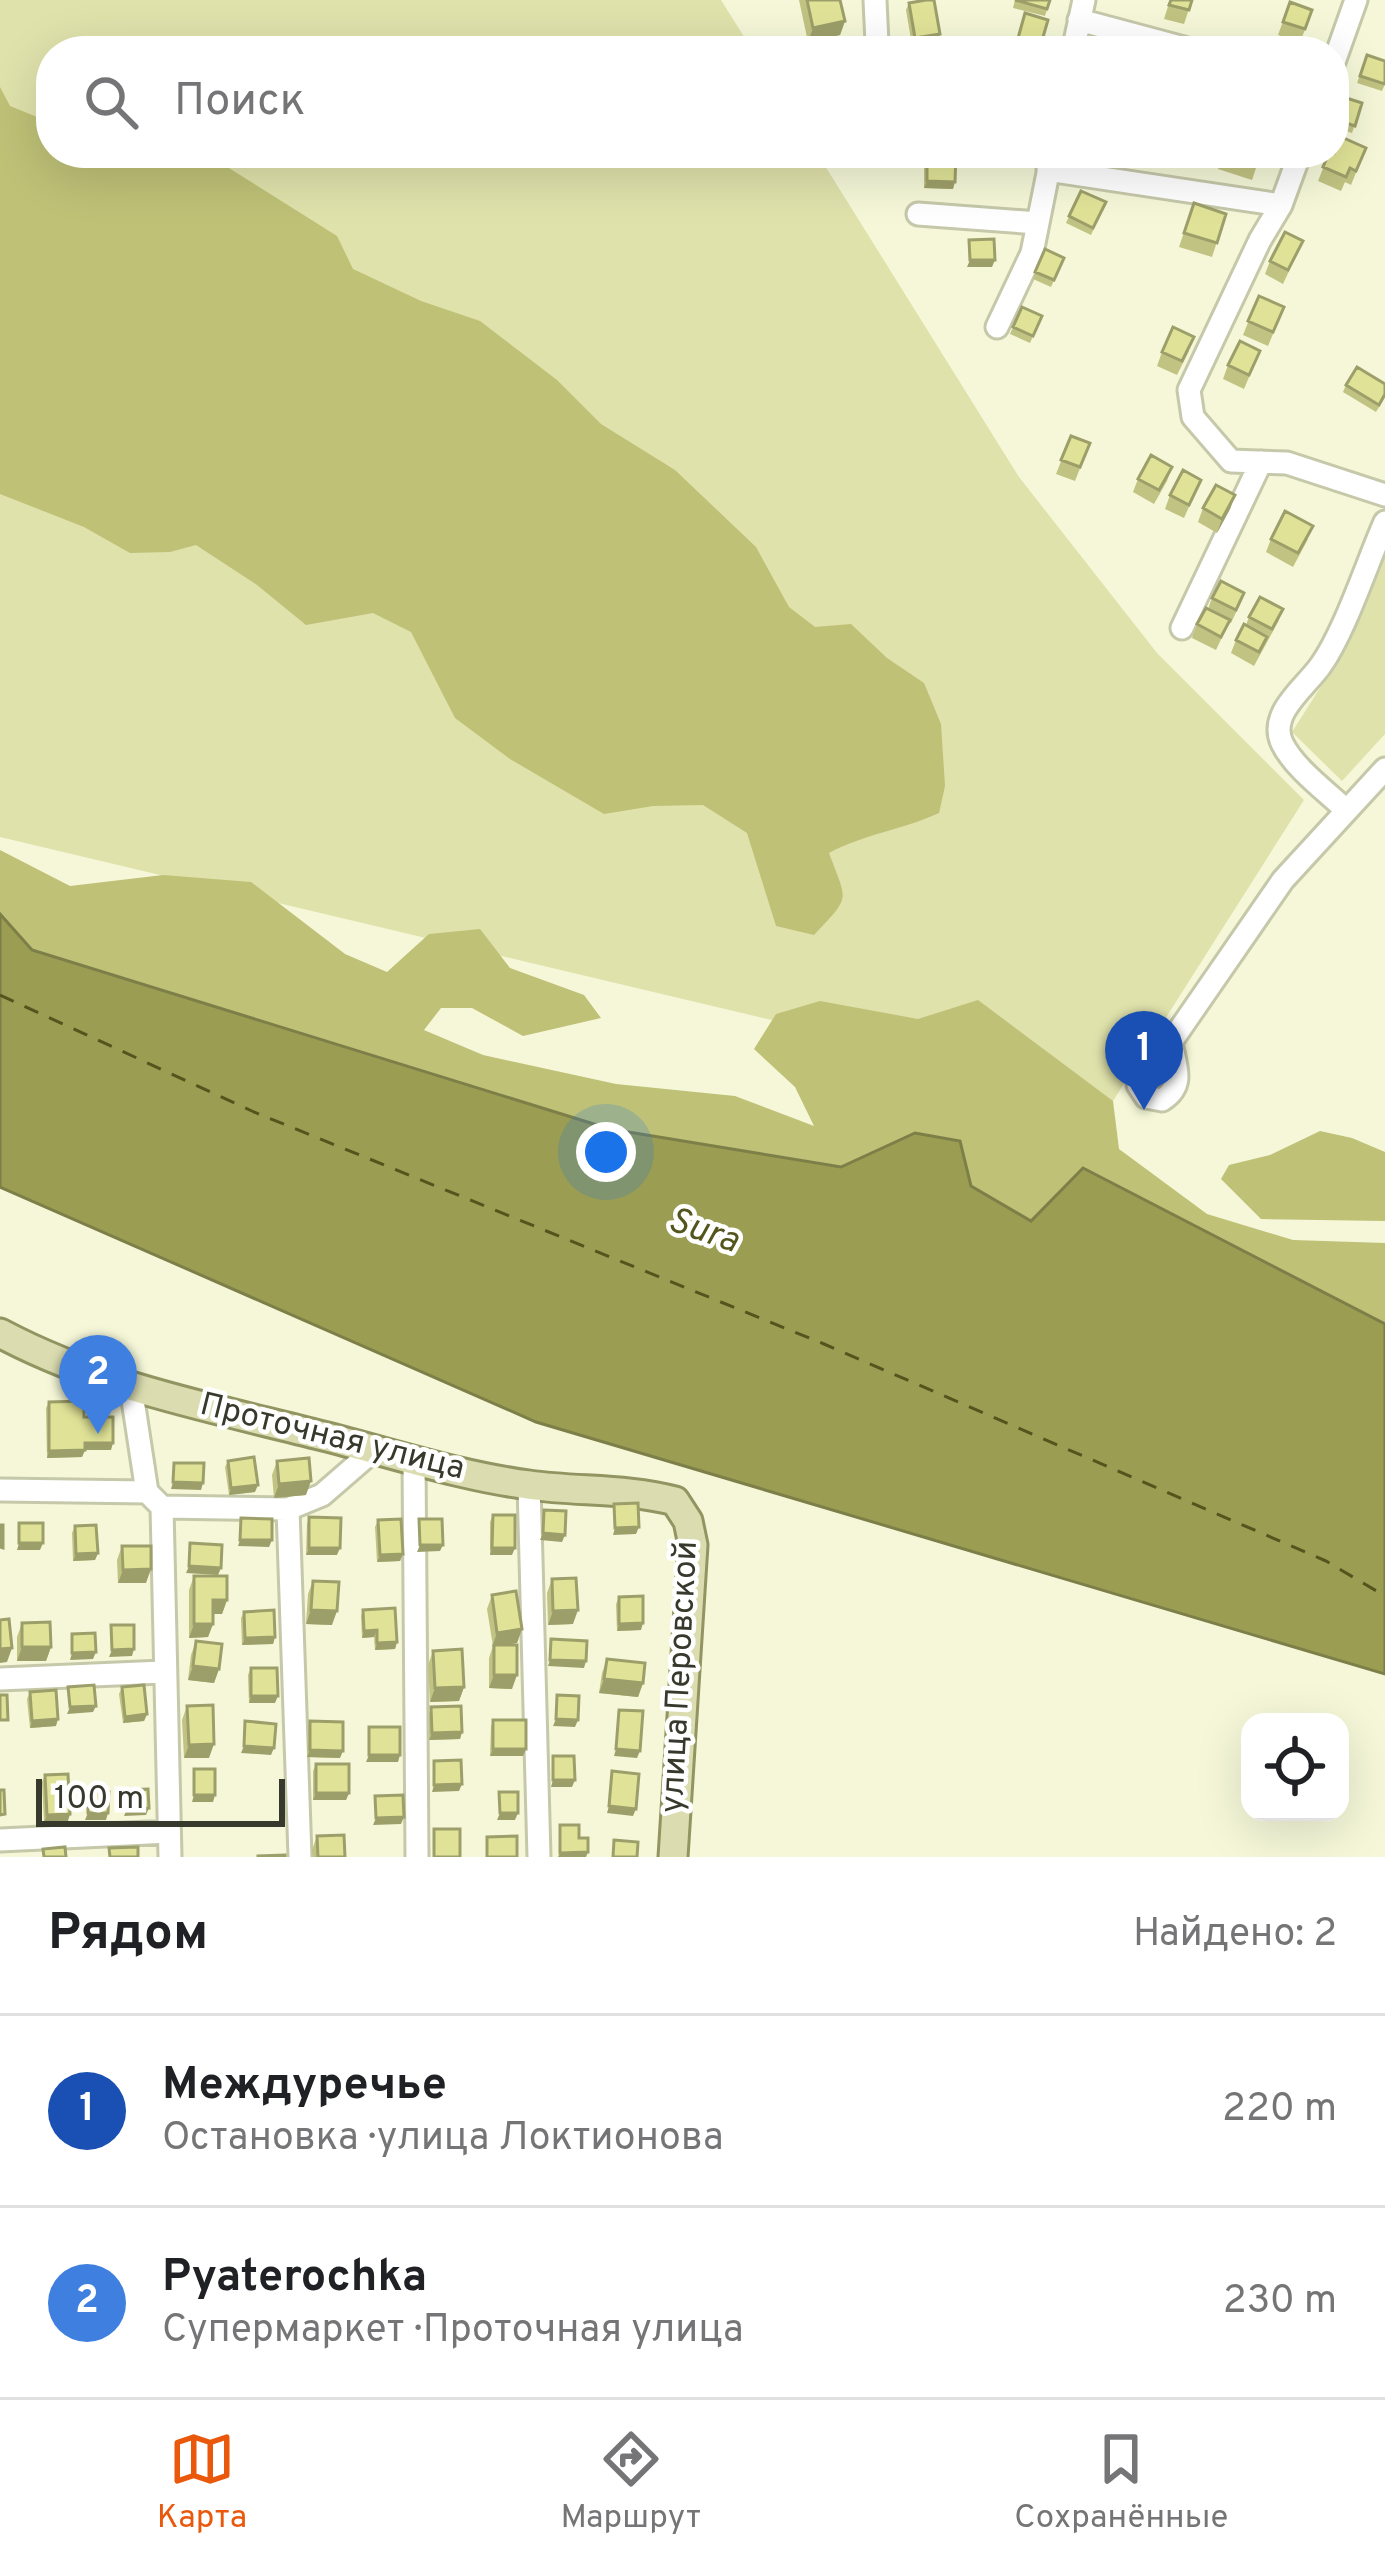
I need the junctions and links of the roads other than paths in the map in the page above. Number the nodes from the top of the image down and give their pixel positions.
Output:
1 (875, 0) edge
2 (1356, 0) edge
3 (1082, 10) edge
4 (877, 36) edge
5 (1154, 36) edge
6 (1343, 36) edge
7 (1049, 168) edge
8 (1087, 168) edge
9 (1295, 168) edge
10 (1281, 205) junction
11 (918, 214) dead end
12 (1038, 223) junction
13 (997, 327) dead end
14 (1261, 462) junction
15 (1385, 495) edge
16 (1385, 522) edge
17 (1182, 628) dead end
18 (1385, 769) edge
19 (1346, 810) junction
20 (1171, 1042) junction
21 (0, 1334) edge
22 (131, 1387) junction
23 (375, 1449) junction
24 (414, 1460) junction
25 (529, 1485) junction
26 (0, 1490) edge
27 (154, 1499) junction
28 (675, 1501) joint
29 (288, 1508) junction
30 (164, 1672) junction
31 (0, 1679) edge
32 (169, 1832) junction
33 (0, 1840) edge
34 (170, 1857) edge
35 (300, 1857) edge
36 (418, 1857) edge
37 (539, 1857) edge
38 (673, 1857) edge

1 - 4 street
2 - 6 street
3 - 5 street
7 - 12 street
8 - 10 street
9 - 10 street
10 - 14 street
11 - 12 street
12 - 13 street
14 - 15 street
14 - 17 street
16 - 19 street
18 - 19 street
19 - 20 street
20 - 20 street
21 - 22 main road, Проточная улица
22 - 23 main road, Проточная улица
22 - 27 street
23 - 24 main road, Проточная улица
23 - 29 street
24 - 25 main road, Проточная улица
24 - 36 street
25 - 28 main road, Проточная улица
25 - 37 street
26 - 27 street
27 - 29 street
27 - 30 street
28 - 38 main road, улица Перовской
29 - 35 street
30 - 31 street
30 - 32 street
32 - 33 street
32 - 34 street

